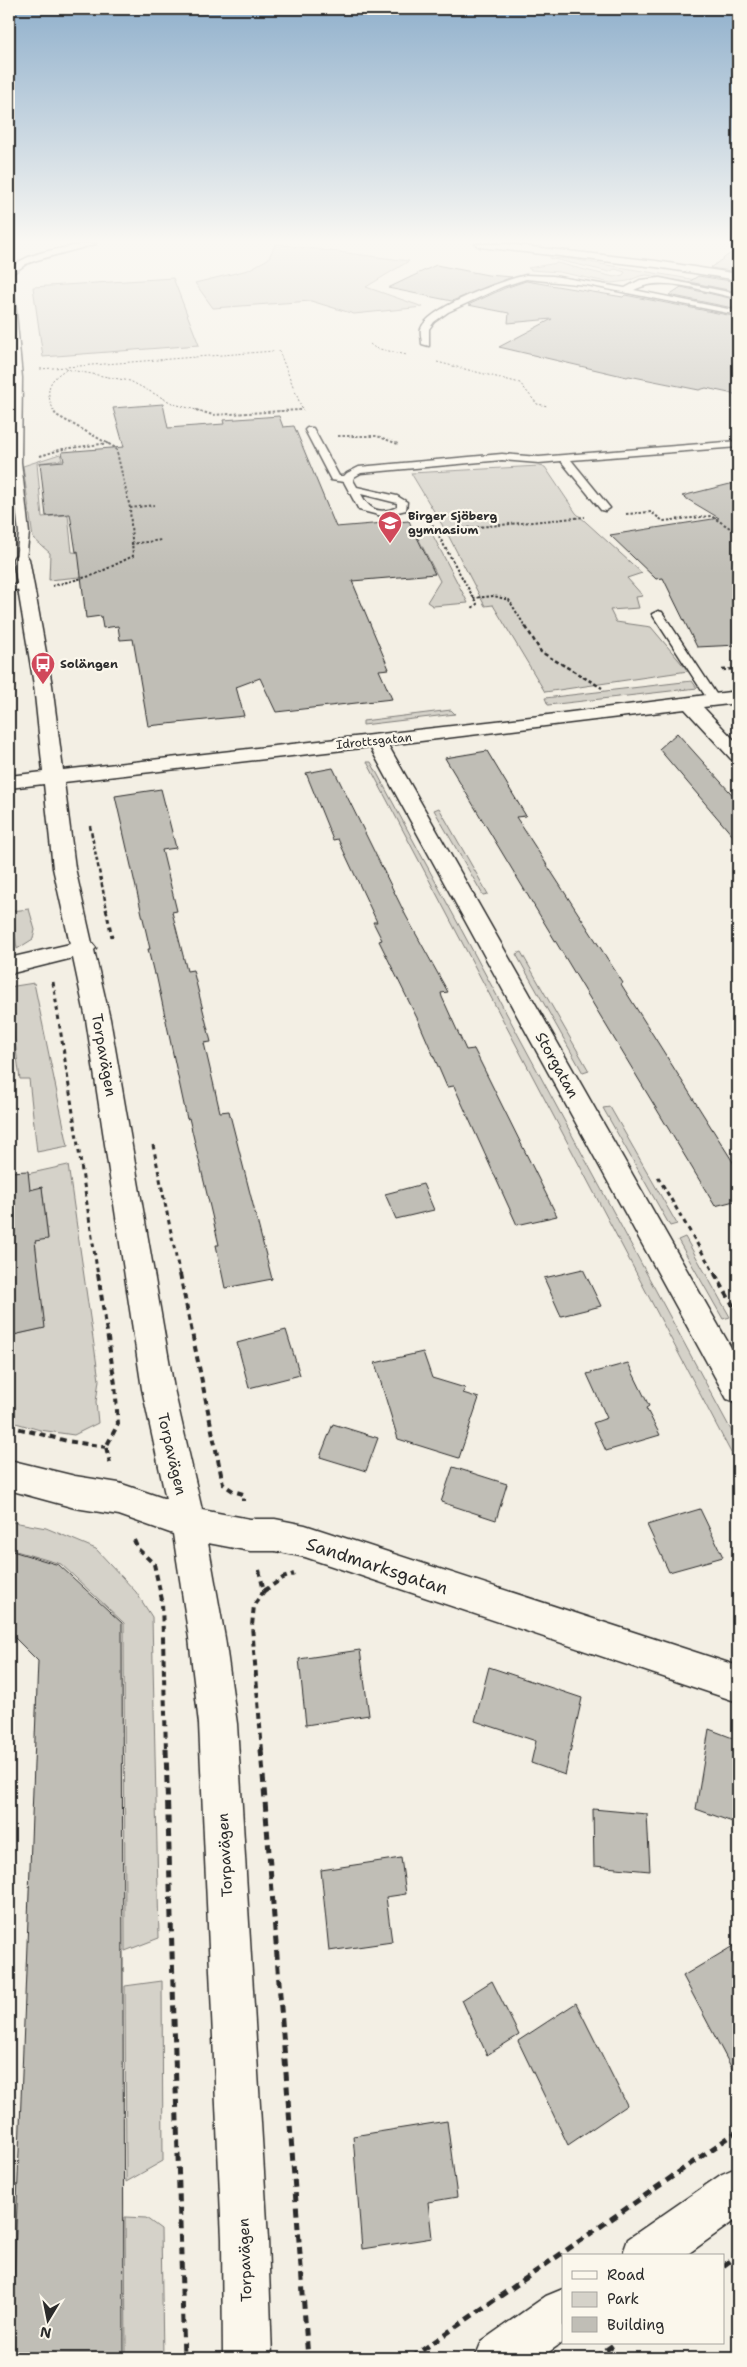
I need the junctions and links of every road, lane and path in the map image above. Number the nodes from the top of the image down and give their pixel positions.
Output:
1 (16, 354) edge
2 (234, 354) edge
3 (280, 354) edge
4 (405, 354) edge
5 (412, 356) dead end
6 (430, 360) dead end
7 (65, 369) junction
8 (18, 371) junction
9 (548, 406) dead end
10 (302, 410) junction
11 (312, 434) junction
12 (110, 443) junction
13 (738, 444) edge
14 (564, 458) junction
15 (16, 462) junction
16 (399, 466) junction
17 (350, 484) junction
18 (154, 505) dead end
19 (130, 508) junction
20 (402, 508) junction
21 (605, 508) dead end
22 (621, 514) dead end
23 (592, 517) dead end
24 (436, 531) junction
25 (738, 533) edge
26 (162, 540) dead end
27 (131, 544) junction
28 (21, 559) joint
29 (49, 586) dead end
30 (16, 587) edge
31 (473, 598) junction
32 (472, 609) dead end
33 (658, 614) dead end
34 (602, 688) dead end
35 (738, 697) edge
36 (714, 700) junction
37 (690, 704) junction
38 (376, 740) junction
39 (738, 755) edge
40 (55, 778) junction
41 (9, 782) edge
42 (90, 824) dead end
43 (98, 946) junction
44 (9, 966) edge
45 (52, 979) dead end
46 (152, 1143) dead end
47 (738, 1389) edge
48 (9, 1426) edge
49 (106, 1447) junction
50 (9, 1475) edge
51 (119, 1499) junction
52 (188, 1523) junction
53 (250, 1535) junction
54 (738, 1684) edge
55 (738, 2131) edge
56 (738, 2190) edge
57 (648, 2254) edge
58 (738, 2255) edge
59 (724, 2265) edge
60 (562, 2314) edge
61 (615, 2344) edge
62 (184, 2358) edge
63 (248, 2358) edge
64 (308, 2358) edge
65 (411, 2358) edge
66 (499, 2358) edge
67 (595, 2358) edge

1 - 8 lane
2 - 7 path
3 - 10 path
4 - 5 path
6 - 9 path
7 - 8 path
7 - 10 path
7 - 12 path
8 - 15 lane
10 - 11 path
11 - 16 path
11 - 17 lane
12 - 15 path
12 - 19 path
13 - 14 lane
14 - 16 lane
14 - 21 lane
15 - 28 lane
16 - 17 lane
17 - 20 lane
17 - 20 lane
18 - 19 path
19 - 27 path
20 - 24 path
22 - 25 path
23 - 24 path
24 - 31 path
26 - 27 path
27 - 29 path
28 - 30 street, Torpavägen
30 - 40 street, Torpavägen
31 - 32 path
31 - 34 path
33 - 36 lane
35 - 36 street, Idrottsgatan
36 - 37 street, Idrottsgatan
37 - 38 street, Idrottsgatan
37 - 39 street
38 - 40 street, Idrottsgatan
38 - 47 street, Storgatan
40 - 41 street, Idrottsgatan
40 - 43 street, Torpavägen
42 - 43 path
43 - 44 street
43 - 52 street, Torpavägen
45 - 49 path
46 - 53 path
48 - 49 path
49 - 51 path
50 - 51 street, Sandmarksgatan
51 - 52 street, Sandmarksgatan
51 - 62 path
52 - 53 street, Sandmarksgatan
52 - 63 street, Torpavägen
53 - 54 street, Sandmarksgatan
53 - 64 path
55 - 65 path
56 - 57 street
58 - 59 path
60 - 66 street
61 - 67 path

